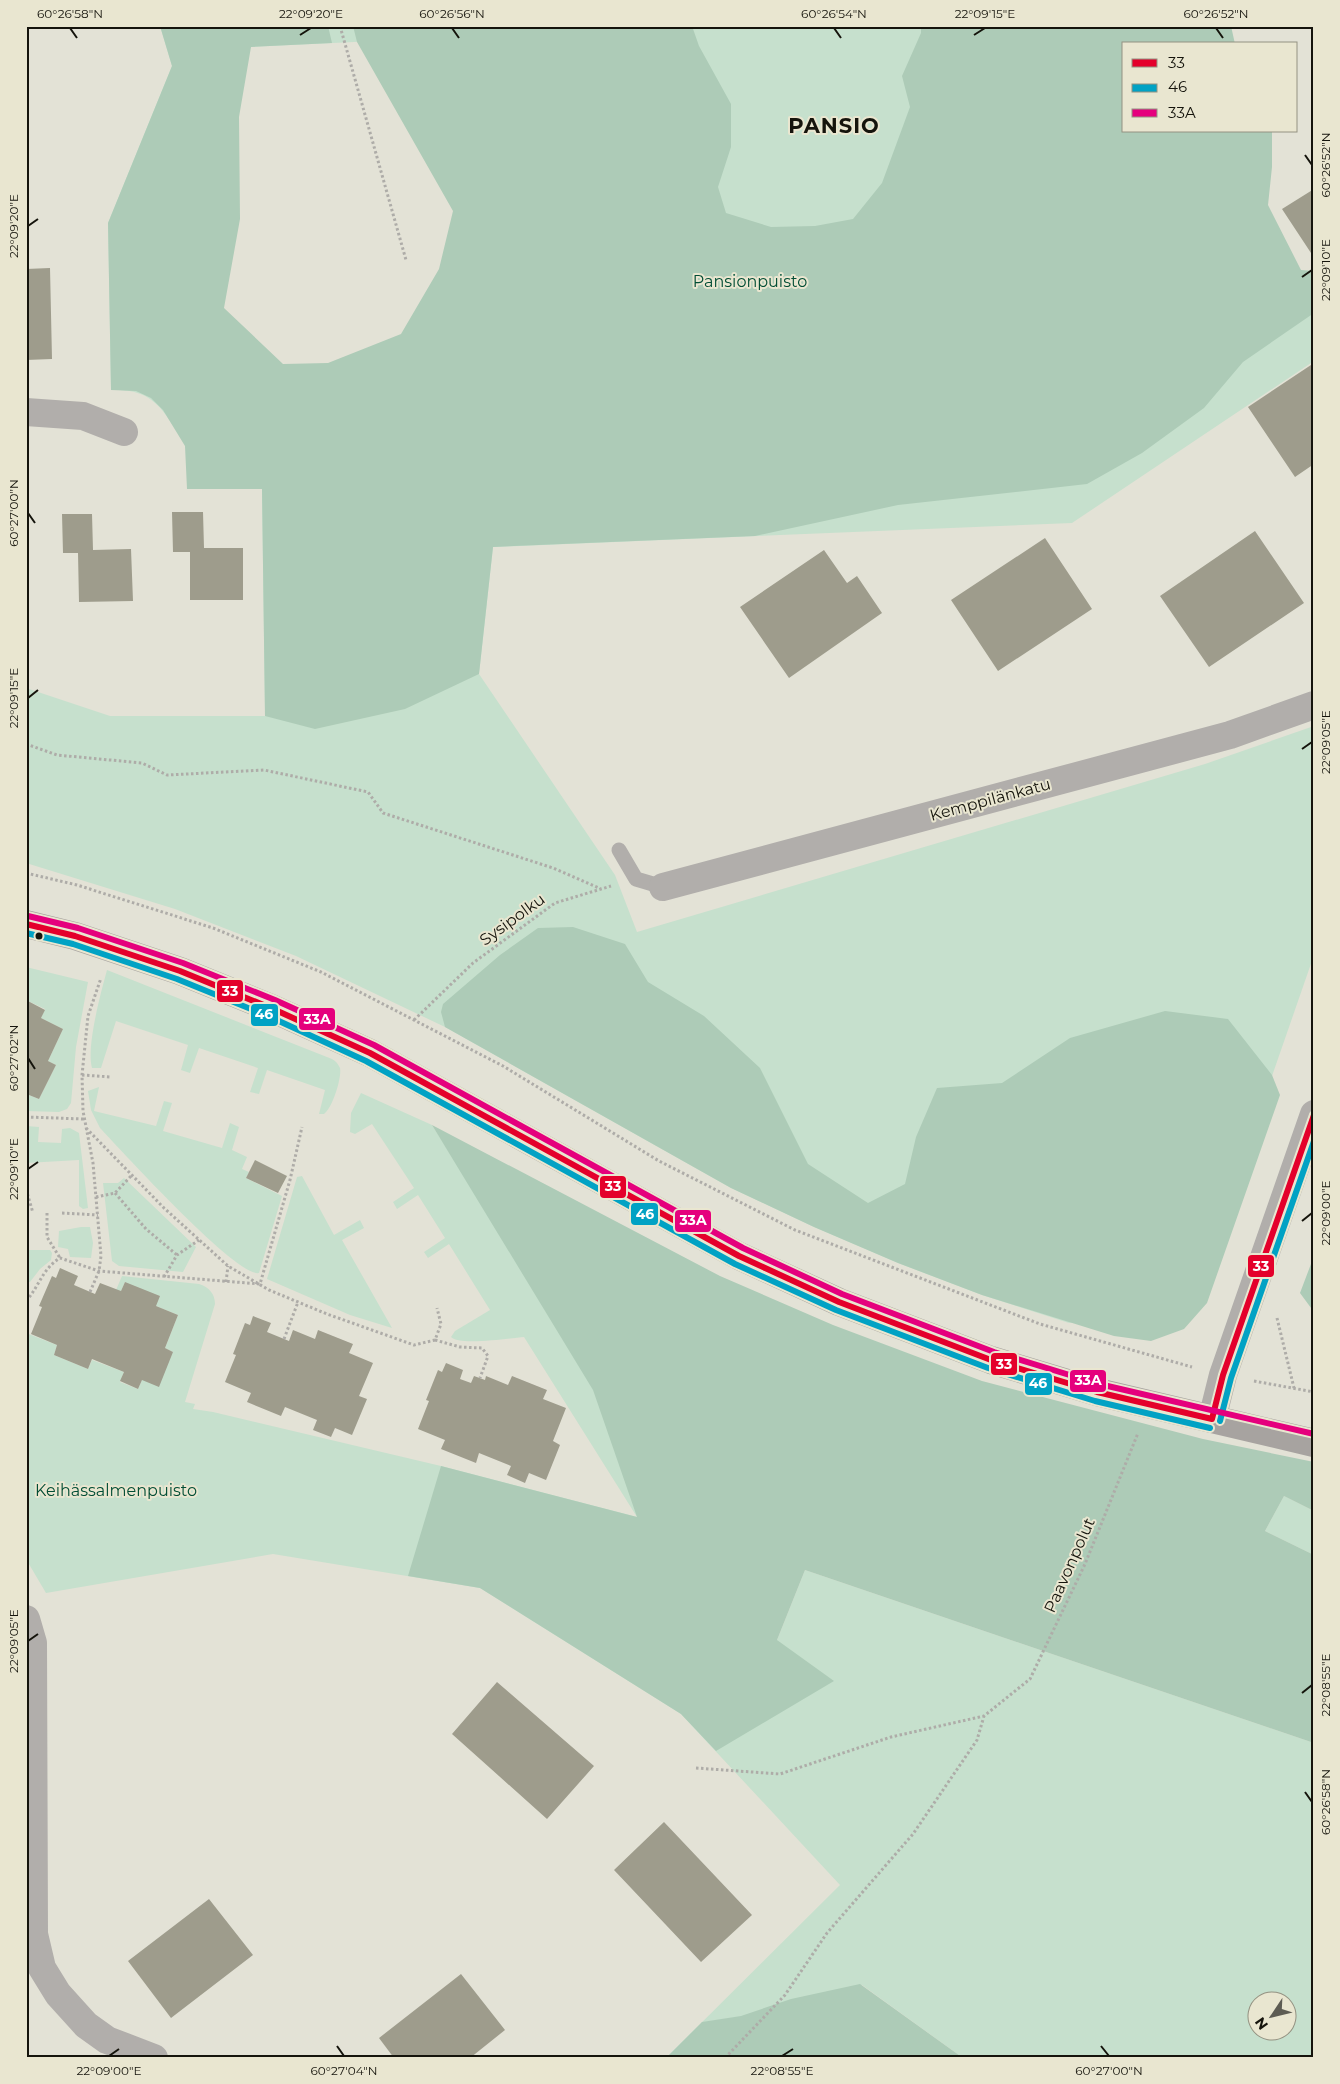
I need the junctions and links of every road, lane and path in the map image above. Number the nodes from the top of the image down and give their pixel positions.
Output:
1 (340, 26) edge
2 (406, 260) dead end
3 (26, 412) edge
4 (124, 432) dead end
5 (1314, 705) edge
6 (26, 744) edge
7 (619, 850) dead end
8 (26, 873) edge
9 (636, 879) junction
10 (663, 886) joint
11 (601, 889) junction
12 (26, 924) edge
13 (101, 977) dead end
14 (414, 1020) junction
15 (82, 1075) junction
16 (111, 1077) dead end
17 (1314, 1114) edge
18 (26, 1117) edge
19 (84, 1119) junction
20 (302, 1127) dead end
21 (86, 1128) junction
22 (132, 1175) junction
23 (26, 1189) edge
24 (115, 1194) junction
25 (96, 1197) junction
26 (33, 1212) dead end
27 (47, 1213) dead end
28 (62, 1213) dead end
29 (98, 1215) junction
30 (199, 1240) junction
31 (177, 1255) junction
32 (60, 1258) junction
33 (228, 1266) junction
34 (99, 1271) junction
35 (164, 1276) junction
36 (226, 1282) junction
37 (260, 1284) junction
38 (90, 1292) dead end
39 (26, 1301) edge
40 (298, 1302) junction
41 (437, 1308) dead end
42 (1280, 1309) dead end
43 (284, 1339) dead end
44 (435, 1340) junction
45 (1223, 1375) junction
46 (480, 1378) dead end
47 (1294, 1388) junction
48 (1314, 1392) edge
49 (1149, 1404) junction
50 (1212, 1419) junction
51 (1314, 1442) edge
52 (26, 1618) edge
53 (984, 1716) junction
54 (696, 1768) dead end
55 (154, 2058) edge
56 (725, 2058) edge

1 - 2 path
3 - 4 street
5 - 10 street, Kemppilänkatu
6 - 11 path
7 - 9 lane
8 - 14 path
9 - 10 lane
9 - 11 path, Sysipolku
11 - 14 path, Sysipolku
12 - 49 street
13 - 15 path
14 - 45 path
15 - 16 path
15 - 19 path
17 - 45 street
18 - 19 path
19 - 21 path
20 - 37 path
21 - 22 path
21 - 25 path
22 - 24 path
22 - 30 path
23 - 26 path
24 - 25 path
24 - 31 path
25 - 29 path
27 - 32 path
28 - 29 path
29 - 34 path
30 - 31 path
30 - 33 path
31 - 35 path
32 - 34 path
32 - 39 path
33 - 36 path
33 - 37 path
34 - 35 path
34 - 38 path
35 - 36 path
36 - 37 path
37 - 40 path
40 - 43 path
40 - 44 path
41 - 44 path
42 - 47 path
44 - 46 path
45 - 47 path
45 - 50 street
47 - 48 path
49 - 50 street
49 - 53 path, Paavonpolut
50 - 51 street
52 - 55 street
53 - 54 path
53 - 56 path

